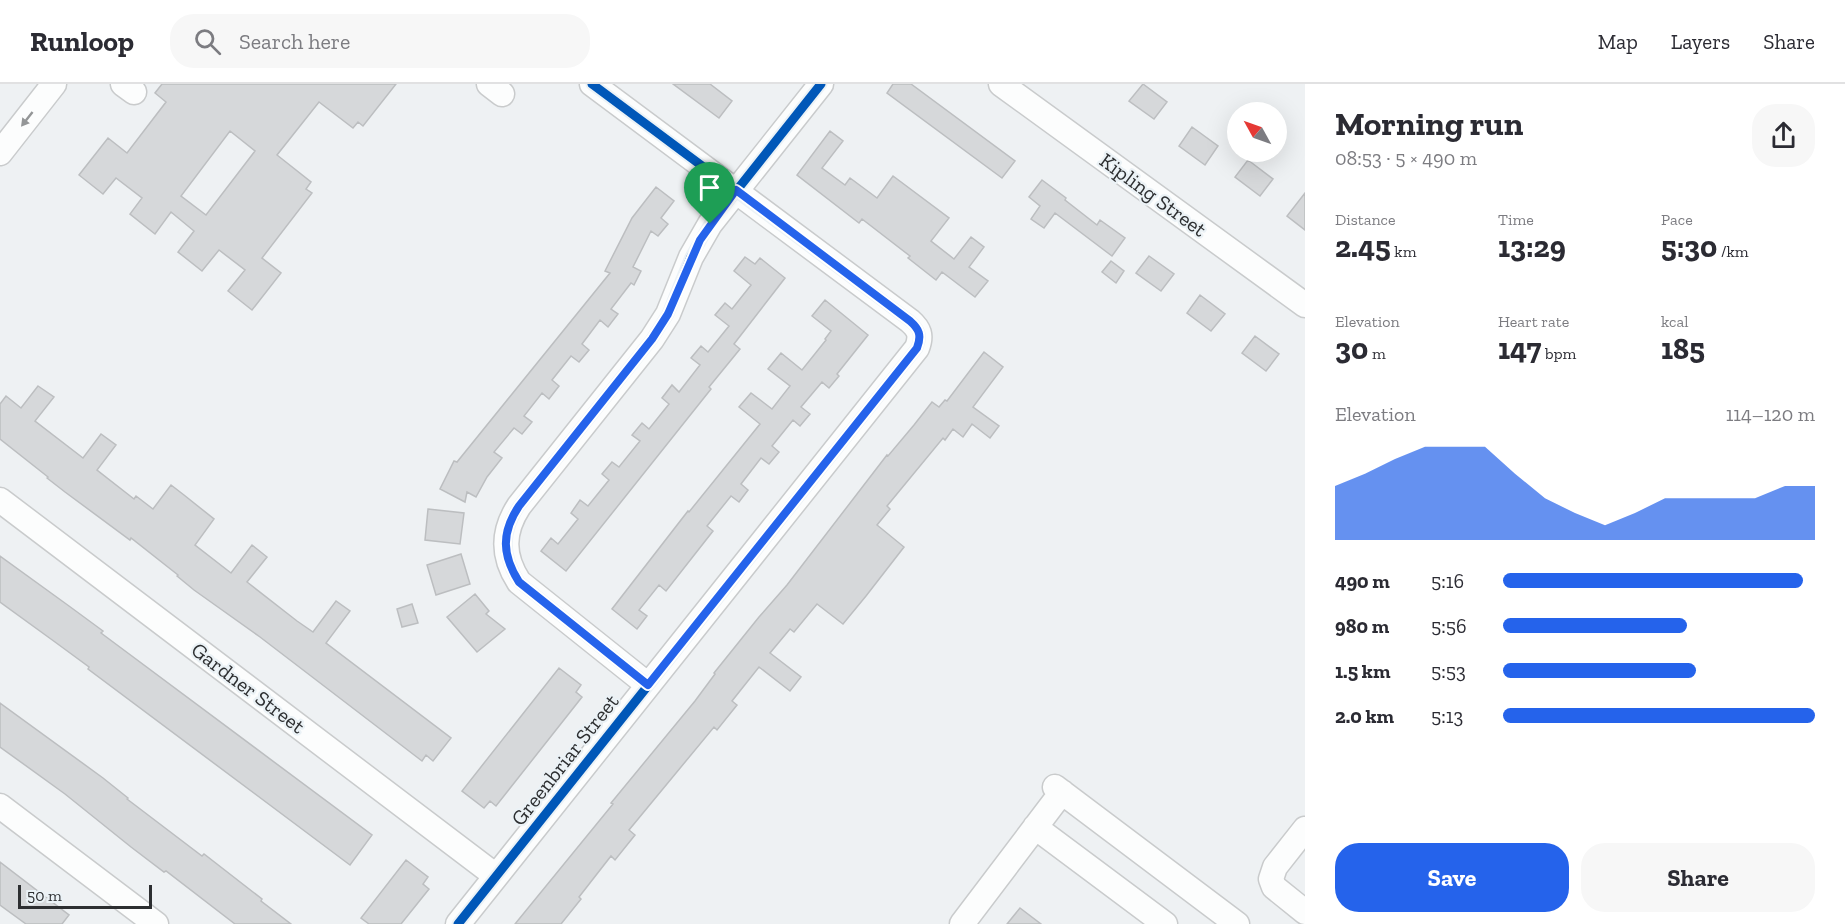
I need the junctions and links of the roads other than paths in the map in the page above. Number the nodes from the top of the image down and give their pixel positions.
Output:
1 (54, 84) edge
2 (592, 84) edge
3 (821, 84) edge
4 (1001, 84) edge
5 (0, 153) edge
6 (736, 190) junction
7 (1305, 305) edge
8 (0, 500) edge
9 (648, 685) junction
10 (0, 806) edge
11 (1035, 827) junction
12 (1305, 829) edge
13 (496, 876) junction
14 (1305, 912) edge
15 (156, 924) edge
16 (458, 924) edge
17 (962, 924) edge
18 (1165, 924) edge
19 (1237, 924) edge

1 -> 5 street
2 - 6 street
3 - 6 street
4 - 7 street, Kipling Street
6 - 9 street
6 - 9 street, Greenbriar Street
8 - 13 street, Gardner Street
9 - 13 street, Greenbriar Street
10 - 15 street
11 - 17 street
11 - 18 street
11 - 19 street
12 - 14 street
13 - 16 street, Greenbriar Street

